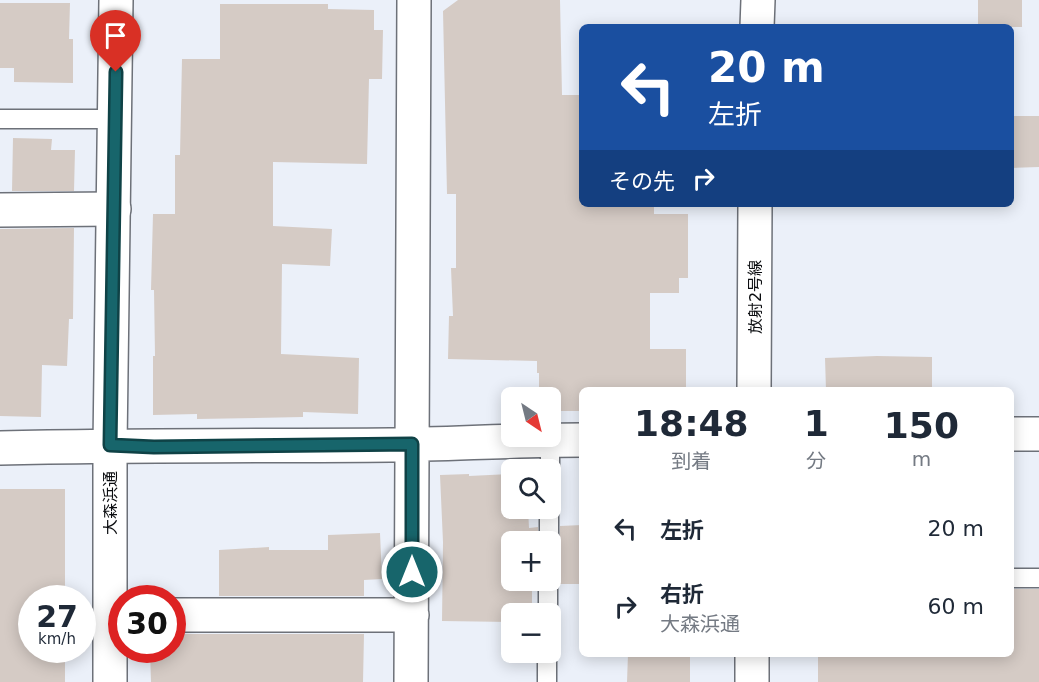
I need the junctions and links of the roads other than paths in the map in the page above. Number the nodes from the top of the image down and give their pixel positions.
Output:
1 (116, 0) edge
2 (414, 0) edge
3 (758, 0) edge
4 (757, 24) edge
5 (0, 119) edge
6 (115, 119) junction
7 (755, 207) edge
8 (114, 209) junction
9 (0, 210) edge
10 (754, 387) edge
11 (1014, 434) edge
12 (1039, 434) edge
13 (579, 441) edge
14 (412, 444) junction
15 (110, 445) junction
16 (0, 448) edge
17 (550, 455) edge
18 (1014, 578) edge
19 (1039, 578) edge
20 (186, 615) edge
21 (412, 615) junction
22 (752, 657) edge
23 (547, 663) edge
24 (110, 682) edge
25 (411, 682) edge
26 (547, 682) edge
27 (752, 682) edge

1 - 6 street, 大森浜通
2 - 14 street
3 - 4 street
5 - 6 lane
6 - 8 street, 大森浜通
7 - 10 street, 放射2号線
8 - 9 street
8 - 15 street, 大森浜通
11 - 12 street
13 - 17 street
14 - 15 street
14 - 17 street
14 - 21 street
15 - 16 street
15 - 24 street, 大森浜通
18 - 19 lane
20 - 21 street
21 - 25 street
22 - 27 street
23 - 26 lane

